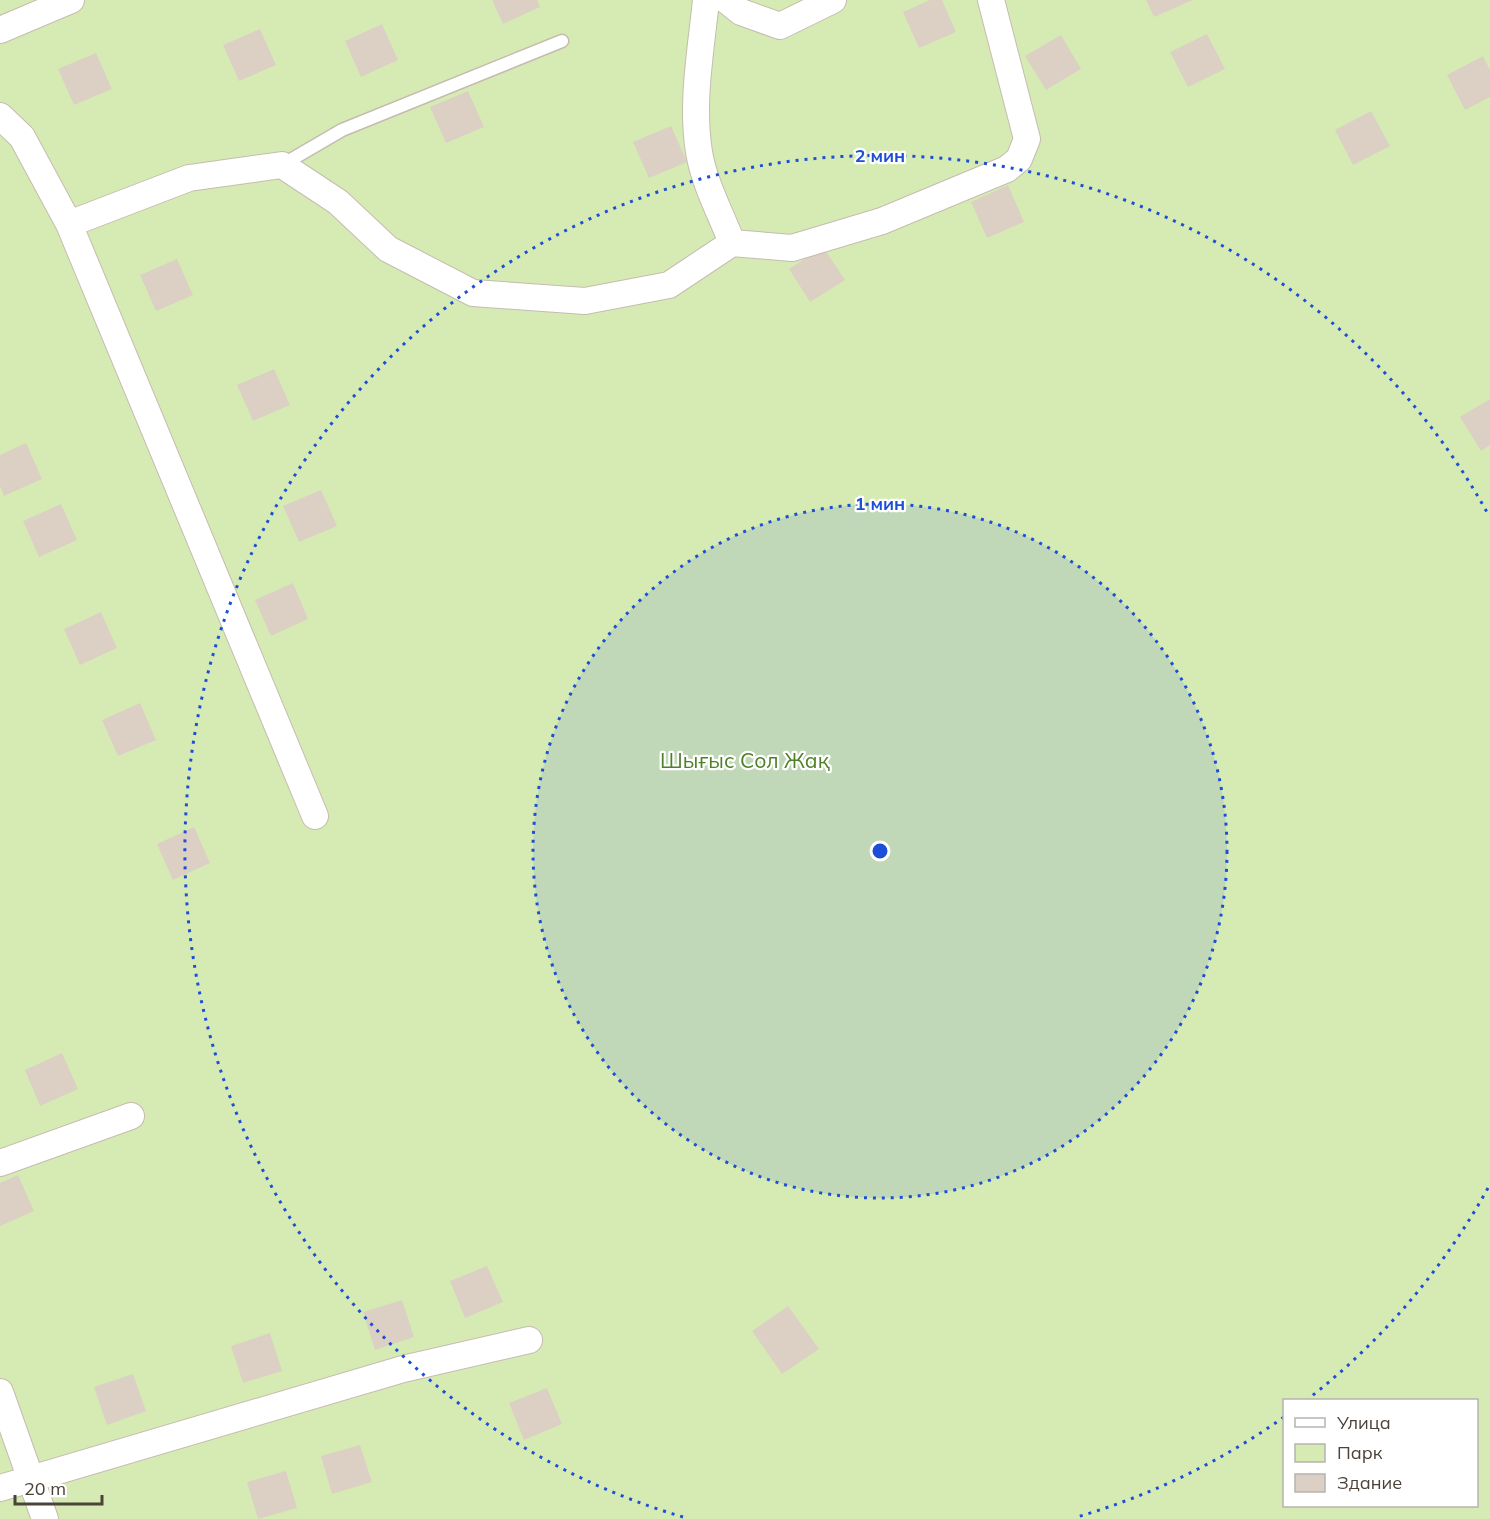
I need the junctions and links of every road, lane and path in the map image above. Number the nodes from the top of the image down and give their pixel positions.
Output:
1 (71, 0) edge
2 (706, 0) edge
3 (726, 0) edge
4 (833, 0) edge
5 (991, 0) edge
6 (0, 30) edge
7 (562, 41) dead end
8 (0, 116) edge
9 (282, 165) junction
10 (69, 224) junction
11 (732, 243) junction
12 (315, 816) dead end
13 (131, 1116) dead end
14 (0, 1163) edge
15 (529, 1340) dead end
16 (0, 1392) edge
17 (31, 1480) junction
18 (0, 1488) edge
19 (45, 1519) edge

1 - 6 street
2 - 11 street
3 - 4 street
5 - 11 street
7 - 9 lane
8 - 10 street
9 - 10 street
9 - 11 street
10 - 12 street
13 - 14 street
15 - 17 street
16 - 17 street
17 - 18 street
17 - 19 street

